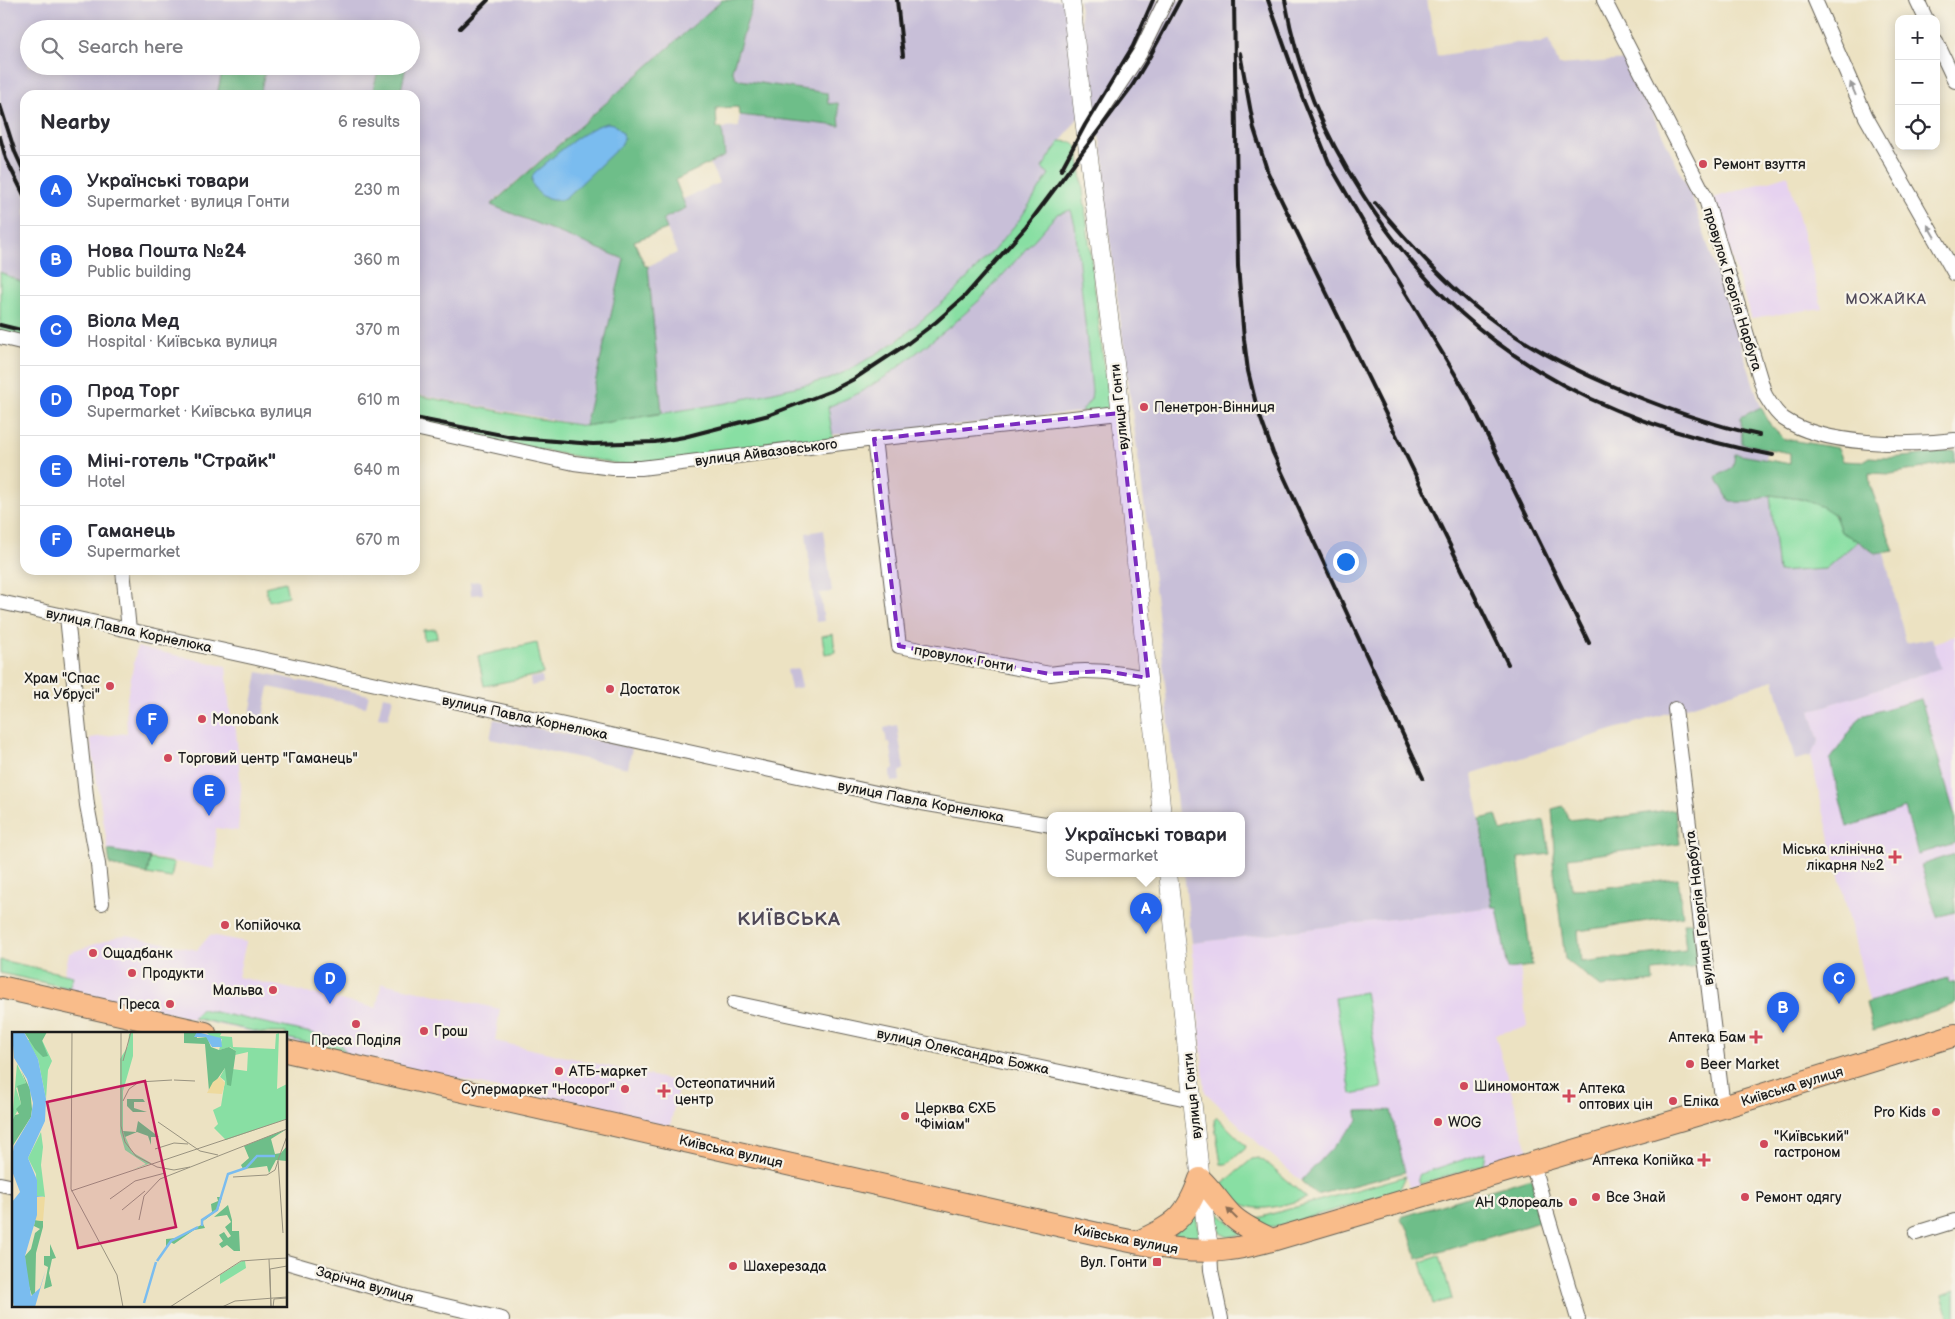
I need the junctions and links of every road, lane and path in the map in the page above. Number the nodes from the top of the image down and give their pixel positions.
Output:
1 (1071, 0) edge
2 (1166, 0) edge
3 (1604, 0) edge
4 (1815, 0) edge
5 (1917, 0) edge
6 (1924, 15) edge
7 (1940, 50) edge
8 (1955, 81) edge
9 (1086, 134) junction
10 (1955, 274) edge
11 (0, 337) edge
12 (20, 342) edge
13 (1120, 413) junction
14 (420, 429) edge
15 (874, 438) junction
16 (1955, 440) edge
17 (124, 575) edge
18 (0, 602) edge
19 (67, 617) junction
20 (129, 630) junction
21 (1148, 678) junction
22 (1675, 709) dead end
23 (1162, 812) edge
24 (1047, 824) edge
25 (1168, 877) edge
26 (102, 903) dead end
27 (0, 987) edge
28 (734, 1004) dead end
29 (201, 1032) edge
30 (1955, 1035) edge
31 (288, 1051) edge
32 (1192, 1100) junction
33 (1723, 1107) junction
34 (1532, 1164) junction
35 (1200, 1179) junction
36 (1955, 1221) edge
37 (1916, 1233) dead end
38 (1272, 1240) junction
39 (1138, 1242) junction
40 (1210, 1251) junction
41 (288, 1263) edge
42 (502, 1319) edge
43 (1220, 1319) edge
44 (1578, 1319) edge

1 - 9 street, вулиця Гонти
2 - 9 street
3 - 16 street, провулок Георгія Нарбута
10 -> 4 street
5 - 6 street
7 - 8 street
9 - 13 street, вулиця Гонти
11 - 12 street
13 - 15 street, вулиця Айвазовського
13 - 21 street, вулиця Гонти
14 - 15 street, вулиця Айвазовського
15 - 21 street, провулок Гонти
17 - 20 street
18 - 19 street, вулиця Павла Корнелюка
19 - 20 street, вулиця Павла Корнелюка
19 - 26 street
20 - 24 street, вулиця Павла Корнелюка
21 - 23 street, вулиця Гонти
22 - 33 street, вулиця Георгія Нарбута
25 - 32 street, вулиця Гонти
27 - 29 main road
28 - 32 street, вулиця Олександра Божка
30 - 33 main road, Київська вулиця
31 - 39 main road, Київська вулиця
32 - 35 street, вулиця Гонти
33 - 34 main road, Київська вулиця
34 - 38 main road, Київська вулиця
34 - 44 street
38 -> 35 main road
35 - 39 main road
35 - 40 street, вулиця Гонти
36 - 37 street
38 - 40 main road, Київська вулиця
39 - 40 main road, Київська вулиця
40 - 43 street, вулиця Гонти
41 - 42 street, Зарічна вулиця

